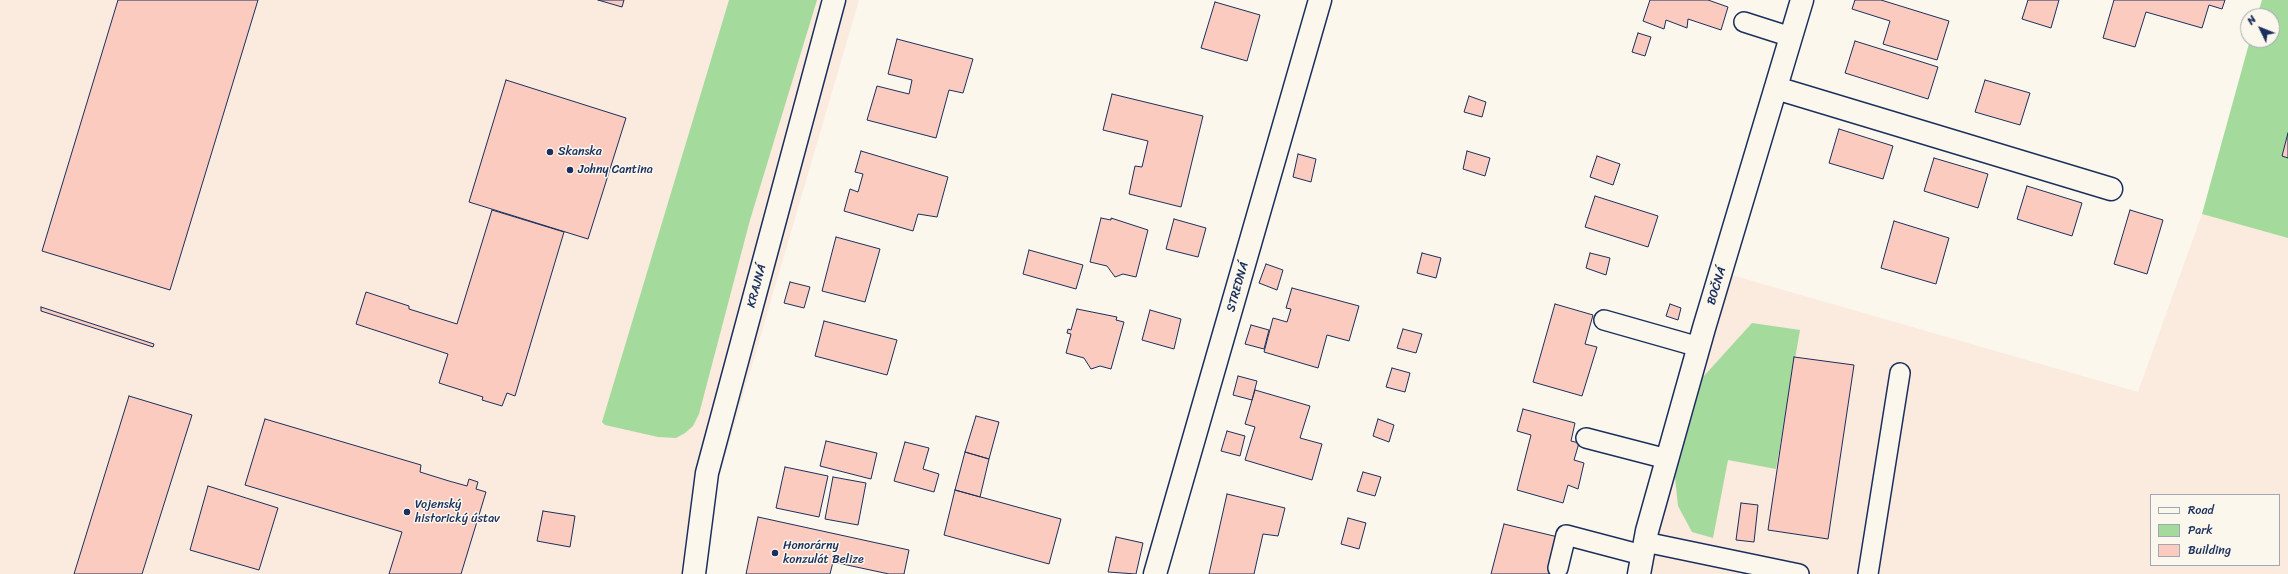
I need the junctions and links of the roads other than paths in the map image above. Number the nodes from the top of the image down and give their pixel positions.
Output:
1 (834, 0) edge
2 (1320, 0) edge
3 (1802, 0) edge
4 (1744, 22) dead end
5 (1791, 37) junction
6 (1776, 88) junction
7 (2111, 189) dead end
8 (1604, 320) dead end
9 (1699, 347) junction
10 (1900, 373) dead end
11 (1586, 438) dead end
12 (1667, 459) junction
13 (1642, 557) edge
14 (1558, 568) dead end
15 (694, 574) edge
16 (1155, 574) edge
17 (1799, 574) edge
18 (1868, 574) edge

1 - 15 street, KRAJNÁ
2 - 16 street, STREDNÁ
3 - 5 street, BOČNÁ
4 - 5 lane
5 - 6 street, BOČNÁ
6 - 7 street
6 - 9 street, BOČNÁ
8 - 9 lane
9 - 12 street, BOČNÁ
10 - 18 lane
11 - 12 lane
12 - 13 street, BOČNÁ
13 - 14 lane
13 - 17 lane

